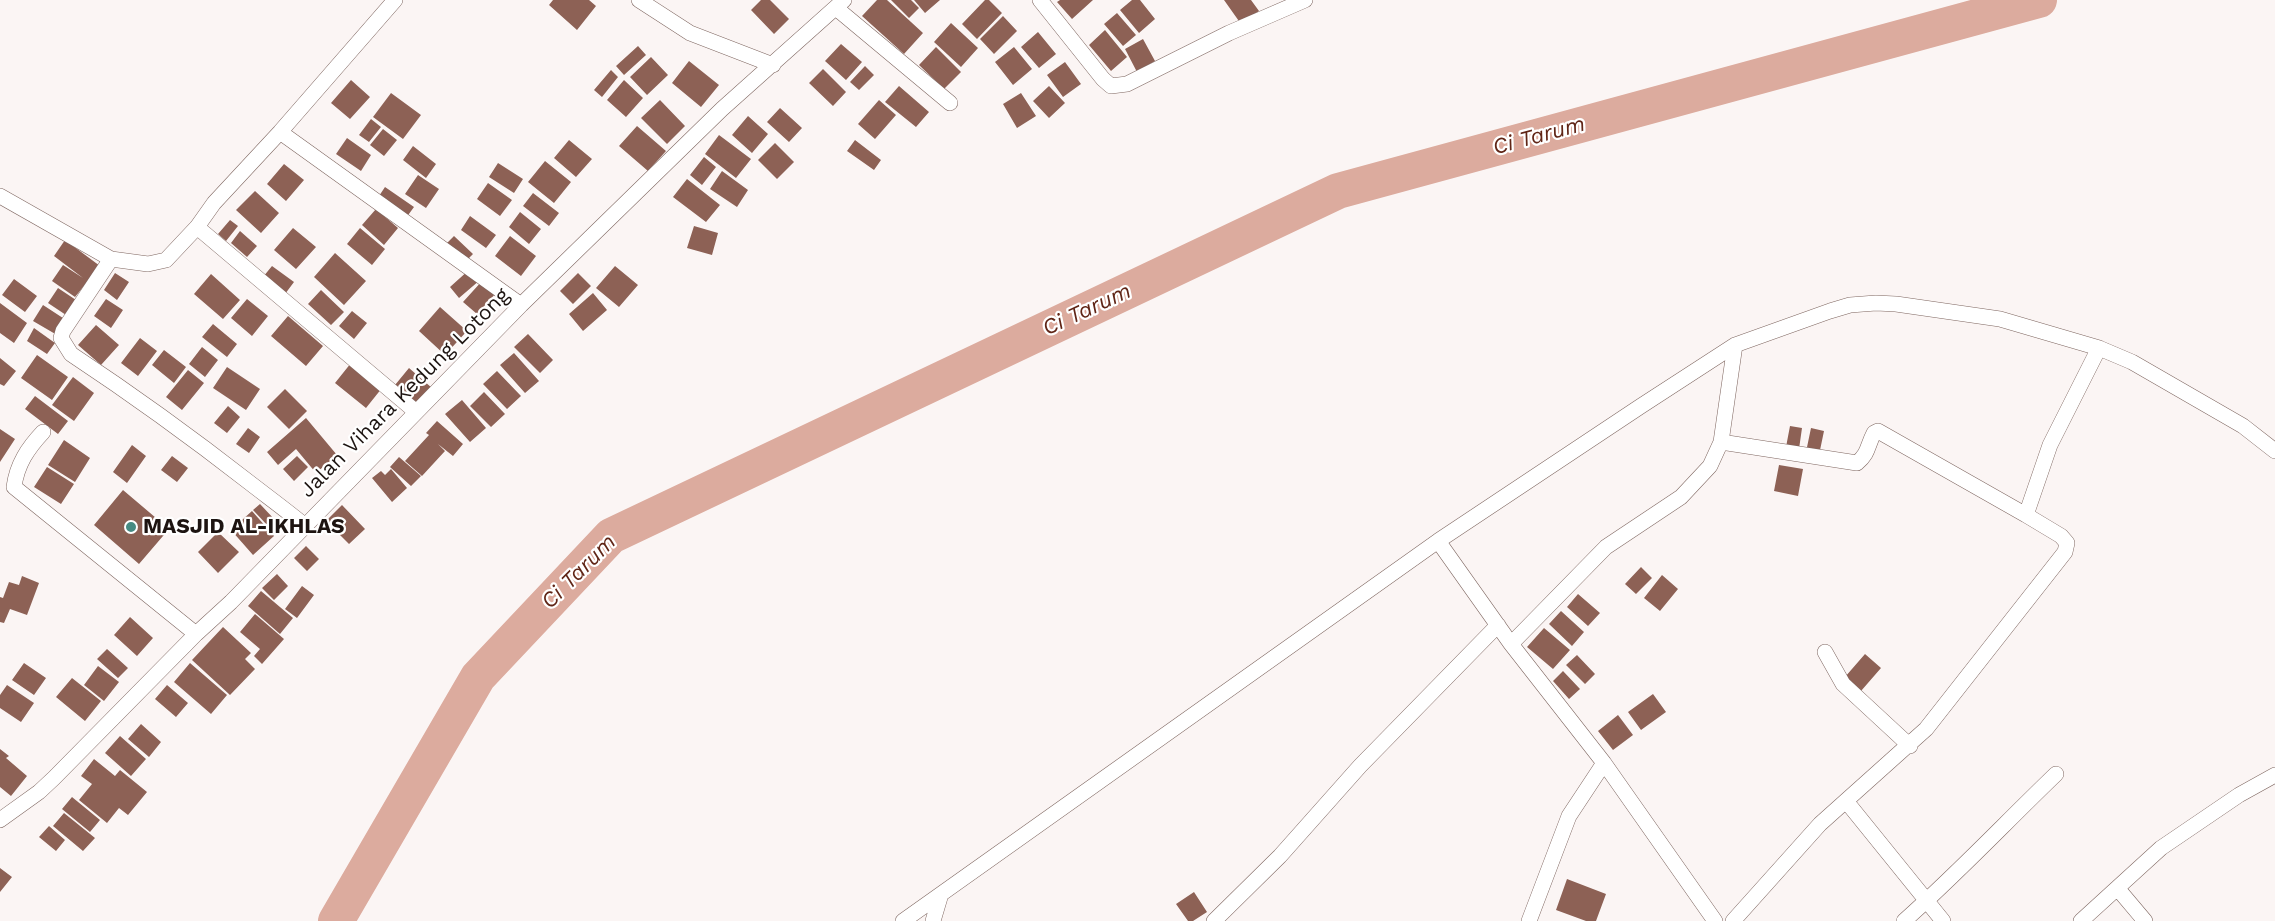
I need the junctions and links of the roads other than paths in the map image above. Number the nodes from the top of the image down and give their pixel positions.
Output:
1 (395, 0) edge
2 (639, 0) edge
3 (1040, 0) edge
4 (1305, 0) edge
5 (840, 4) edge
6 (773, 65) junction
7 (950, 103) dead end
8 (280, 132) junction
9 (0, 196) edge
10 (197, 227) junction
11 (111, 259) junction
12 (521, 304) junction
13 (1735, 345) junction
14 (2099, 348) junction
15 (415, 411) junction
16 (43, 432) dead end
17 (1721, 442) junction
18 (2275, 451) edge
19 (2026, 515) junction
20 (304, 525) junction
21 (1438, 541) junction
22 (1498, 625) junction
23 (196, 634) junction
24 (1511, 644) junction
25 (1825, 652) dead end
26 (1910, 746) junction
27 (1604, 763) junction
28 (2056, 774) dead end
29 (2275, 775) edge
30 (1846, 801) junction
31 (0, 820) edge
32 (2118, 889) junction
33 (940, 894) junction
34 (1925, 902) junction
35 (903, 921) edge
36 (933, 921) edge
37 (1214, 921) edge
38 (1529, 921) edge
39 (1715, 921) edge
40 (1733, 921) edge
41 (1904, 921) edge
42 (1943, 921) edge
43 (2081, 921) edge
44 (2145, 921) edge

1 - 8 street
2 - 6 street
3 - 4 street
5 - 6 street, Jalan Vihara Kedung Lotong
5 - 7 street
6 - 12 street, Jalan Vihara Kedung Lotong
8 - 10 street
8 - 12 street
9 - 11 street
10 - 11 street
10 - 15 street
11 - 20 street
12 - 15 street, Jalan Vihara Kedung Lotong
13 - 14 street
13 - 17 street
13 - 21 street
14 - 18 street
14 - 19 street
15 - 20 street, Jalan Vihara Kedung Lotong
16 - 23 street
17 - 19 street
17 - 24 street
19 - 26 street
20 - 23 street, Jalan Vihara Kedung Lotong
21 - 22 street
21 - 33 street
22 - 24 street
22 - 37 street
23 - 31 street, Jalan Vihara Kedung Lotong
24 - 27 street
25 - 26 street
26 - 30 street
27 - 38 street
27 - 39 street
28 - 34 street
29 - 32 street
30 - 34 street
30 - 40 street
32 - 43 street
32 - 44 street
33 - 35 street
33 - 36 street
34 - 41 street
34 - 42 street

